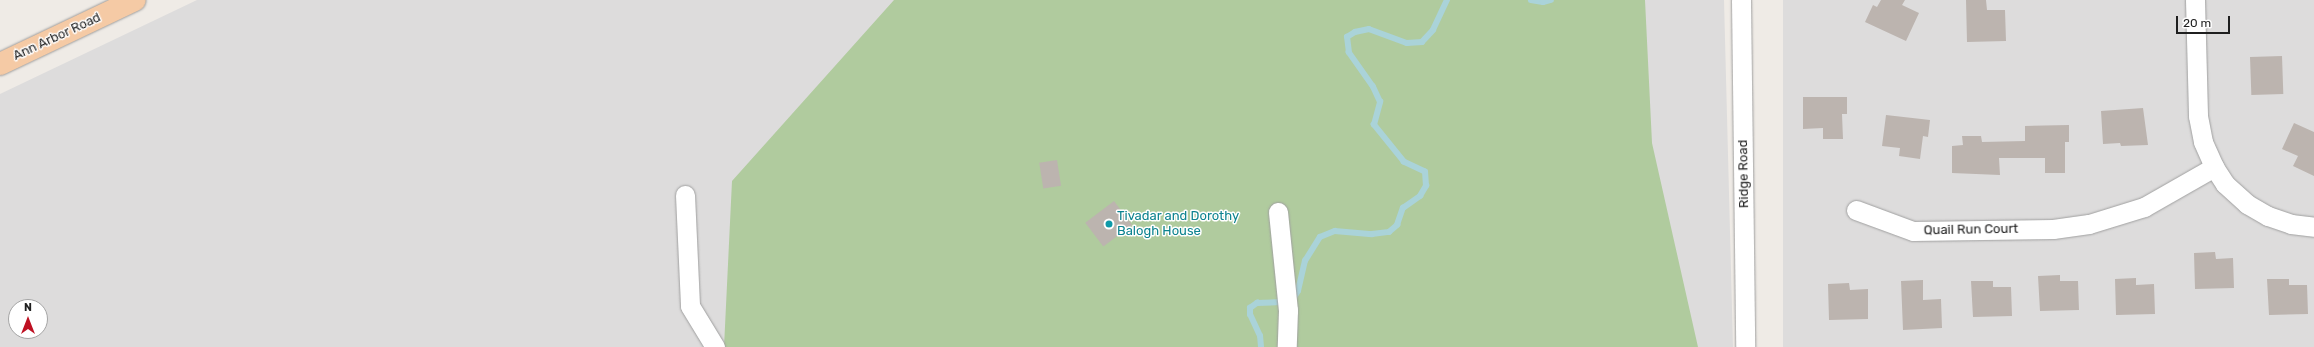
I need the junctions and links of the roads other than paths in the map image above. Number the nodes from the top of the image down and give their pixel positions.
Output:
1 (135, 0) edge
2 (1741, 0) edge
3 (2195, 0) edge
4 (0, 64) edge
5 (2214, 167) junction
6 (685, 195) dead end
7 (1856, 210) dead end
8 (1278, 212) dead end
9 (2314, 227) edge
10 (715, 347) edge
11 (1288, 347) edge
12 (1745, 347) edge

1 - 4 main road, Ann Arbor Road
2 - 12 street, Ridge Road
3 - 5 street
5 - 7 street, Quail Run Court
5 - 9 street
6 - 10 street
8 - 11 street

